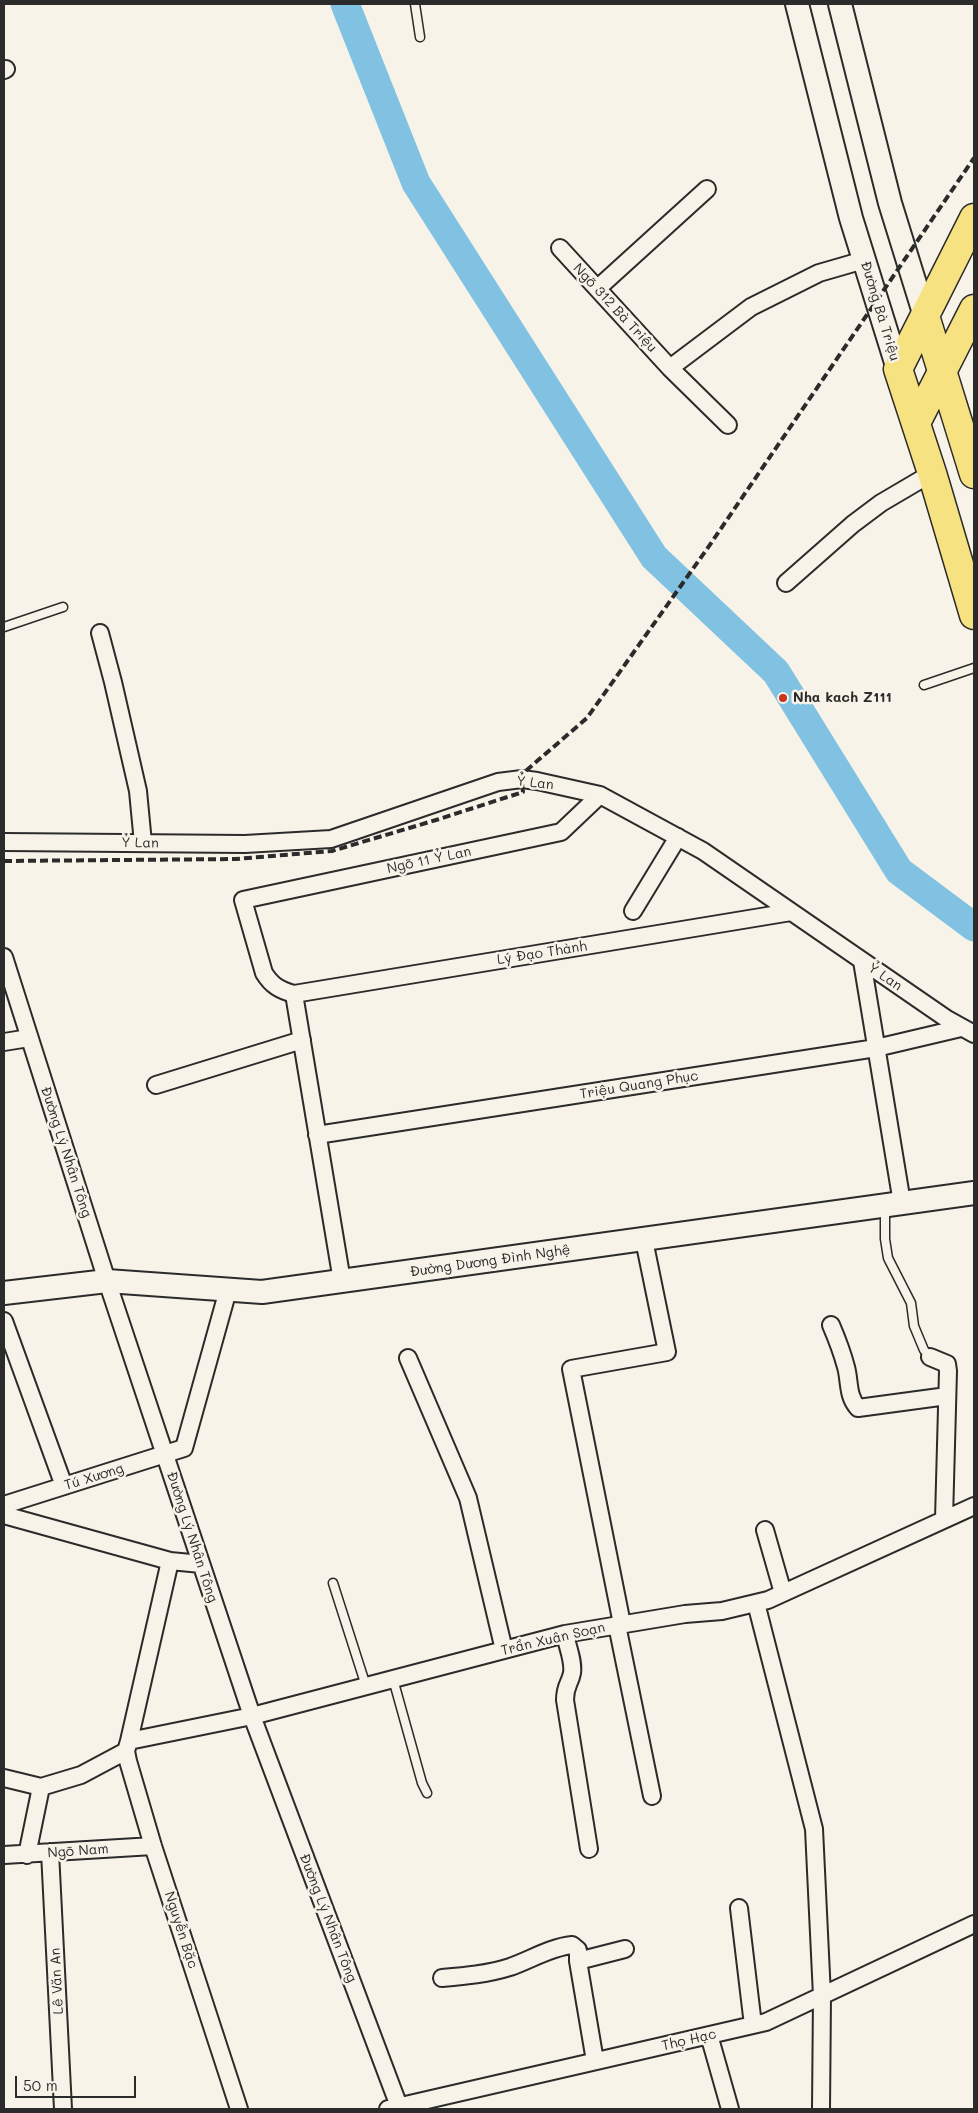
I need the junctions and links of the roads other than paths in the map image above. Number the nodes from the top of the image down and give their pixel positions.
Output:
1 (415, 4) edge
2 (797, 4) edge
3 (840, 4) edge
4 (420, 37) dead end
5 (707, 189) dead end
6 (974, 218) edge
7 (560, 248) dead end
8 (864, 260) junction
9 (598, 288) junction
10 (974, 309) edge
11 (925, 316) junction
12 (670, 368) junction
13 (898, 369) junction
14 (943, 371) junction
15 (916, 423) junction
16 (728, 425) dead end
17 (932, 473) junction
18 (974, 474) edge
19 (786, 583) dead end
20 (63, 607) dead end
21 (974, 615) edge
22 (4, 628) edge
23 (100, 633) dead end
24 (974, 668) edge
25 (924, 685) dead end
26 (600, 794) junction
27 (678, 837) junction
28 (4, 842) edge
29 (143, 843) junction
30 (632, 911) dead end
31 (791, 912) junction
32 (4, 957) edge
33 (862, 961) junction
34 (294, 994) junction
35 (967, 1031) edge
36 (30, 1038) junction
37 (302, 1040) junction
38 (4, 1042) edge
39 (876, 1048) junction
40 (156, 1086) dead end
41 (317, 1135) junction
42 (974, 1193) edge
43 (893, 1204) junction
44 (644, 1240) junction
45 (107, 1281) junction
46 (342, 1281) junction
47 (228, 1290) junction
48 (4, 1293) edge
49 (4, 1321) edge
50 (831, 1325) dead end
51 (930, 1357) joint
52 (408, 1358) dead end
53 (947, 1396) junction
54 (165, 1456) junction
55 (64, 1486) junction
56 (4, 1505) edge
57 (974, 1506) edge
58 (4, 1515) edge
59 (944, 1519) junction
60 (765, 1530) dead end
61 (170, 1561) junction
62 (201, 1564) junction
63 (333, 1583) dead end
64 (783, 1593) junction
65 (756, 1603) junction
66 (619, 1625) junction
67 (565, 1634) junction
68 (504, 1650) junction
69 (393, 1679) junction
70 (366, 1686) junction
71 (252, 1716) junction
72 (128, 1746) junction
73 (4, 1778) edge
74 (40, 1787) junction
75 (427, 1793) dead end
76 (652, 1796) dead end
77 (153, 1846) junction
78 (589, 1849) dead end
79 (50, 1852) junction
80 (4, 1854) edge
81 (27, 1855) junction
82 (739, 1908) dead end
83 (974, 1924) edge
84 (626, 1950) dead end
85 (578, 1961) junction
86 (442, 1978) dead end
87 (822, 1996) junction
88 (753, 2025) junction
89 (709, 2035) junction
90 (595, 2061) junction
91 (396, 2108) edge
92 (63, 2109) edge
93 (239, 2109) edge
94 (730, 2109) edge
95 (821, 2109) edge

1 - 4 lane
2 - 8 main road, Đường Bà Triệu
3 - 11 main road
5 - 9 street
6 - 11 highway
7 - 9 street, Ngõ 312 Bà Triệu
8 - 12 street
8 - 13 main road, Đường Bà Triệu
9 - 12 street, Ngõ 312 Bà Triệu
10 - 14 highway
11 - 13 highway
11 - 14 highway
12 - 16 street, Ngõ 312 Bà Triệu
13 - 15 highway, Đường Bà Triệu
14 - 15 highway
14 - 18 highway
15 - 17 highway, Đường Bà Triệu
17 - 19 street
17 - 21 highway, Đường Bà Triệu
20 - 22 lane
23 - 29 street
24 - 25 lane
26 - 27 street, Ỷ Lan
26 - 29 street, Ỷ Lan
26 - 34 street, Ngõ 11 Ỷ Lan
27 - 30 street
27 - 31 street, Ỷ Lan
28 - 29 street, Ỷ Lan
31 - 33 street, Ỷ Lan
31 - 34 street, Lý Đạo Thành
32 - 36 street, Đường Lý Nhân Tông
33 - 35 street, Ỷ Lan
33 - 39 street
34 - 37 street
35 - 39 street, Triệu Quang Phục
36 - 38 street
36 - 45 street, Đường Lý Nhân Tông
37 - 40 street
37 - 41 street
39 - 41 street, Triệu Quang Phục
39 - 43 street
41 - 46 street
42 - 43 main road, Đường Dương Đình Nghệ
43 - 44 main road, Đường Dương Đình Nghệ
43 - 51 lane
44 - 46 main road, Đường Dương Đình Nghệ
44 - 66 street
45 - 47 main road, Đường Dương Đình Nghệ
45 - 48 main road, Đường Dương Đình Nghệ
45 - 54 street, Đường Lý Nhân Tông
46 - 47 main road, Đường Dương Đình Nghệ
47 - 54 street, Tú Xương
49 - 55 street
50 - 53 street
51 - 53 street
52 - 68 street
53 - 59 street
54 - 55 street, Tú Xương
54 - 62 street, Đường Lý Nhân Tông
55 - 56 street, Tú Xương
57 - 59 street, Trần Xuân Soạn
58 - 61 street
59 - 64 street, Trần Xuân Soạn
60 - 64 street
61 - 62 street
61 - 72 street
62 - 71 street, Đường Lý Nhân Tông
63 - 70 lane
64 - 65 street, Trần Xuân Soạn
65 - 66 street, Trần Xuân Soạn
65 - 87 street
66 - 67 street, Trần Xuân Soạn
66 - 76 street
67 - 68 street, Trần Xuân Soạn
67 - 78 street
68 - 69 street, Trần Xuân Soạn
69 - 70 street, Trần Xuân Soạn
69 - 75 lane
70 - 71 street, Trần Xuân Soạn
71 - 72 street, Trần Xuân Soạn
71 - 91 street, Đường Lý Nhân Tông
72 - 74 street, Trần Xuân Soạn
72 - 77 street, Nguyễn Bặc
73 - 74 street
74 - 81 street
77 - 79 street, Ngõ Nam
77 - 93 street, Nguyễn Bặc
79 - 81 street, Ngõ Nam
79 - 92 street, Lê Văn An
80 - 81 street, Ngõ Nam
82 - 88 street
83 - 87 street, Thọ Hạc
84 - 85 street
85 - 86 street
85 - 90 street
87 - 88 street, Thọ Hạc
87 - 95 street
88 - 89 street, Thọ Hạc
89 - 90 street, Thọ Hạc
89 - 94 street
90 - 91 street, Thọ Hạc

